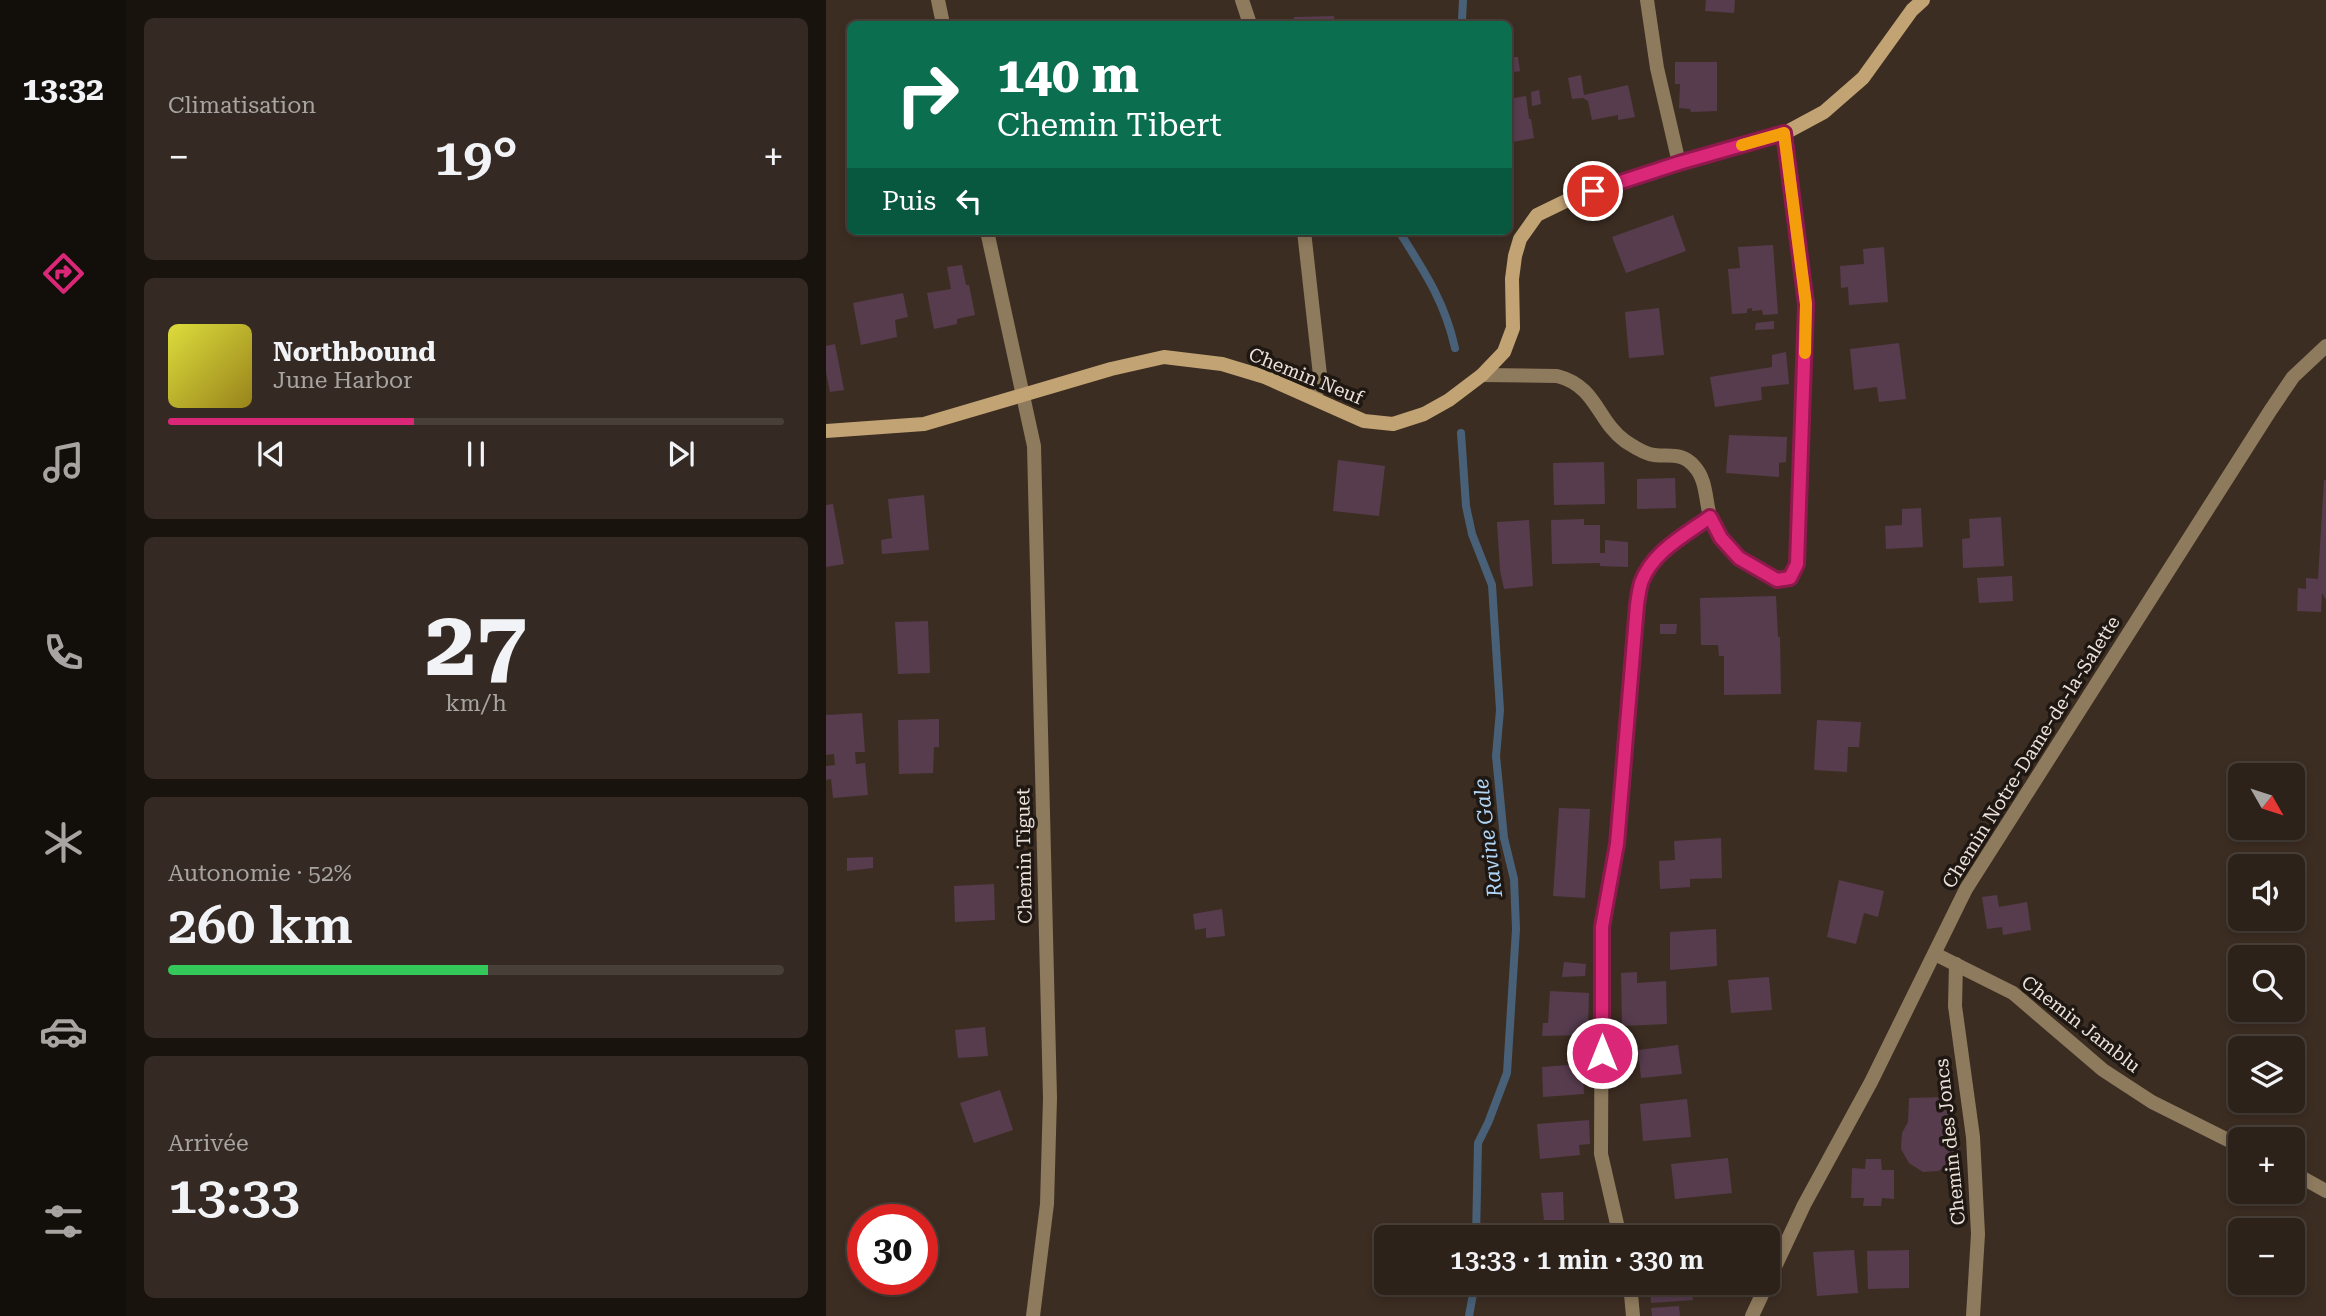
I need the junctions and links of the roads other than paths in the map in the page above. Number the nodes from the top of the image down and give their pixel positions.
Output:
1 (938, 0) edge
2 (1242, 0) edge
3 (1647, 0) edge
4 (1923, 0) edge
5 (942, 21) edge
6 (1249, 21) edge
7 (1784, 133) junction
8 (1679, 163) junction
9 (988, 235) edge
10 (1304, 235) edge
11 (2326, 346) edge
12 (1482, 375) junction
13 (1022, 396) junction
14 (1313, 398) junction
15 (826, 431) edge
16 (1710, 517) junction
17 (1935, 954) junction
18 (1956, 964) junction
19 (2228, 1140) edge
20 (2305, 1179) edge
21 (2326, 1191) edge
22 (1617, 1225) edge
23 (1631, 1295) edge
24 (1033, 1316) edge
25 (1633, 1316) edge
26 (1752, 1316) edge
27 (1973, 1316) edge

1 - 5 street
2 - 6 street
3 - 8 street
4 - 7 main road, Chemin Neuf
7 - 8 main road, Chemin Neuf
7 - 16 street
8 - 12 main road, Chemin Neuf
9 - 13 street, Chemin Tiguet
10 - 14 street
11 - 17 street, Chemin Notre-Dame-de-la-Salette
12 - 14 main road, Chemin Neuf
12 - 16 street
13 - 14 main road, Chemin Neuf
13 - 15 main road, Chemin Neuf
13 - 24 street, Chemin Tiguet
16 - 22 street
17 - 18 street, Chemin Jamblu
17 - 26 street, Chemin Notre-Dame-de-la-Salette
18 - 19 street, Chemin Jamblu
18 - 27 street, Chemin des Joncs
20 - 21 street
23 - 25 street

